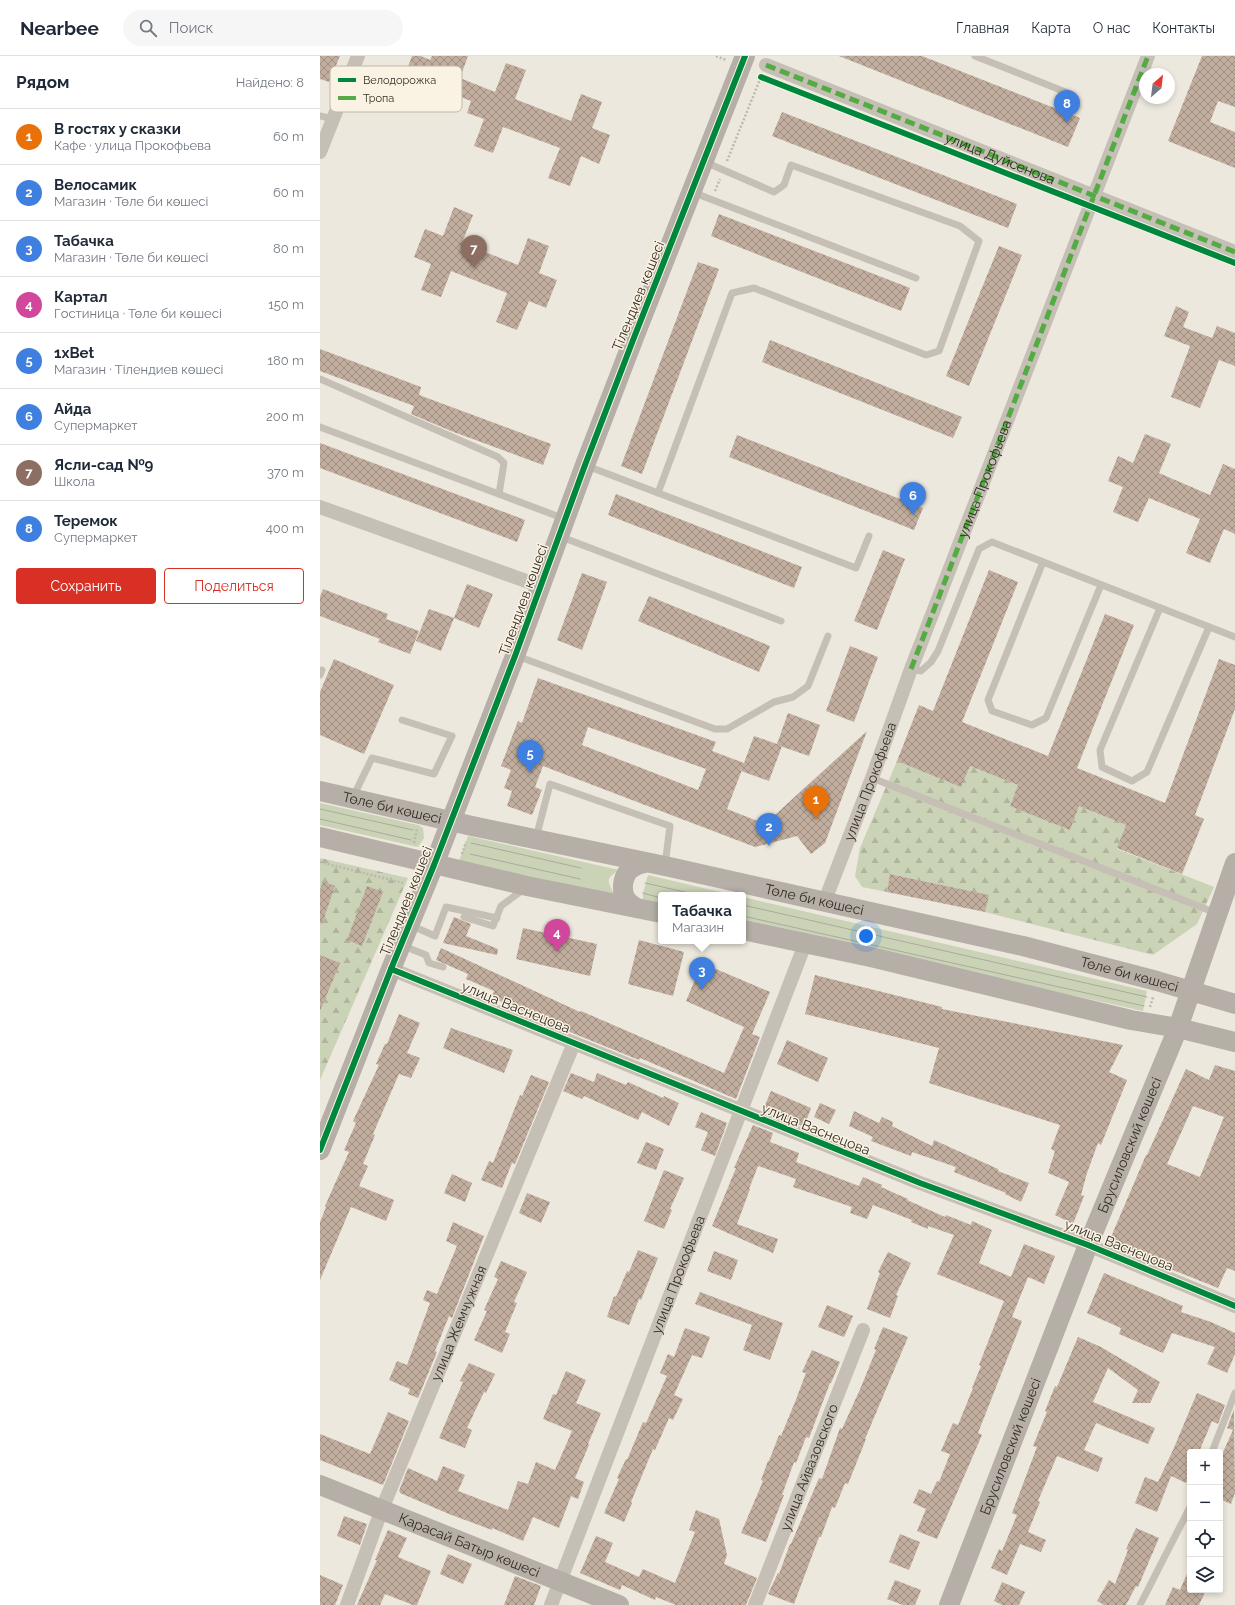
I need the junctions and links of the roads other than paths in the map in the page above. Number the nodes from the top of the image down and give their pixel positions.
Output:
1 (358, 56) edge
2 (974, 56) edge
3 (1148, 56) edge
4 (737, 58) edge
5 (353, 66) edge
6 (764, 71) road end
7 (1068, 93) dead end
8 (327, 117) edge
9 (320, 152) edge
10 (704, 162) junction
11 (692, 192) junction
12 (1094, 196) junction
13 (1235, 252) edge
14 (916, 278) dead end
15 (320, 379) edge
16 (320, 427) edge
17 (585, 465) junction
18 (658, 493) junction
19 (499, 494) junction
20 (320, 507) edge
21 (562, 527) junction
22 (868, 536) dead end
23 (1043, 562) junction
24 (1101, 584) junction
25 (540, 586) junction
26 (1160, 608) junction
27 (781, 621) dead end
28 (1208, 627) junction
29 (828, 636) dead end
30 (1235, 637) edge
31 (515, 656) junction
32 (911, 669) junction
33 (402, 720) dead end
34 (872, 778) junction
35 (320, 791) edge
36 (352, 799) junction
37 (450, 821) junction
38 (320, 838) edge
39 (535, 840) junction
40 (644, 863) junction
41 (1235, 863) edge
42 (434, 865) junction
43 (665, 866) junction
44 (527, 886) junction
45 (824, 903) junction
46 (635, 907) junction
47 (658, 912) edge
48 (1217, 913) junction
49 (464, 917) dead end
50 (497, 918) junction
51 (410, 924) junction
52 (746, 931) edge
53 (805, 944) junction
54 (401, 945) junction
55 (443, 968) dead end
56 (391, 970) junction
57 (1189, 991) junction
58 (1235, 1004) edge
59 (1178, 1028) junction
60 (1235, 1042) edge
61 (574, 1043) junction
62 (741, 1112) junction
63 (320, 1150) edge
64 (1088, 1245) junction
65 (1235, 1306) edge
66 (863, 1330) dead end
67 (1235, 1393) edge
68 (1213, 1449) edge
69 (320, 1485) edge
70 (382, 1509) junction
71 (1187, 1513) edge
72 (560, 1582) junction
73 (347, 1605) edge
74 (551, 1605) edge
75 (619, 1605) edge
76 (755, 1605) edge
77 (949, 1605) edge
78 (1140, 1605) edge

1 - 5 street
2 - 7 lane
3 - 12 street, улица Прокофьева
4 - 10 street, Тілендиев көшесі
6 - 12 street, улица Дуйсенова
8 - 9 street
10 - 11 street, Тілендиев көшесі
10 - 18 lane
11 - 14 lane
11 - 17 street, Тілендиев көшесі
12 - 13 street, улица Дуйсенова
12 - 32 street, улица Прокофьева
15 - 19 lane
16 - 19 lane
17 - 18 lane
17 - 21 street, Тілендиев көшесі
18 - 22 lane
19 - 21 lane
20 - 25 street
21 - 25 street, Тілендиев көшесі
21 - 27 lane
23 - 24 lane
23 - 24 lane
23 - 32 lane
24 - 26 lane
25 - 31 street, Тілендиев көшесі
26 - 28 lane
26 - 28 lane
28 - 30 lane
29 - 31 lane
31 - 37 street, Тілендиев көшесі
32 - 34 street, улица Прокофьева
33 - 36 lane
34 - 45 street, улица Прокофьева
34 - 48 lane
35 - 36 street, Төле би көшесі
36 - 37 street, Төле би көшесі
37 - 39 street, Төле би көшесі
37 - 42 street, Тілендиев көшесі
38 - 42 street
39 - 40 street, Төле би көшесі
39 - 43 lane
40 - 43 street, Төле би көшесі
40 - 46 street
41 - 48 street, Брусиловский көшесі
42 - 44 street
42 - 51 street, Тілендиев көшесі
43 - 45 street, Төле би көшесі
44 - 46 street
44 - 50 lane
45 - 57 street, Төле би көшесі
46 - 47 street
48 - 57 street, Брусиловский көшесі
49 - 50 lane
50 - 51 lane
51 - 54 street, Тілендиев көшесі
52 - 53 street
53 - 59 street
53 - 62 street, улица Прокофьева
54 - 55 lane
54 - 56 street, Тілендиев көшесі
56 - 61 street, улица Васнецова
56 - 63 street, Тілендиев көшесі
57 - 58 street, Төле би көшесі
57 - 59 street, Брусиловский көшесі
59 - 60 street
59 - 64 street, Брусиловский көшесі
61 - 62 street, улица Васнецова
61 - 70 street, улица Жемчужная
62 - 64 street, улица Васнецова
62 - 72 street, улица Прокофьева
64 - 65 street, улица Васнецова
64 - 77 street, Брусиловский көшесі
66 - 76 street, улица Айвазовского
67 - 68 lane
69 - 70 street, Қарасай Батыр көшесі
70 - 72 street, Қарасай Батыр көшесі
70 - 73 street, улица Жемчужная
71 - 78 lane
72 - 74 street, улица Прокофьева
72 - 75 street, Қарасай Батыр көшесі

